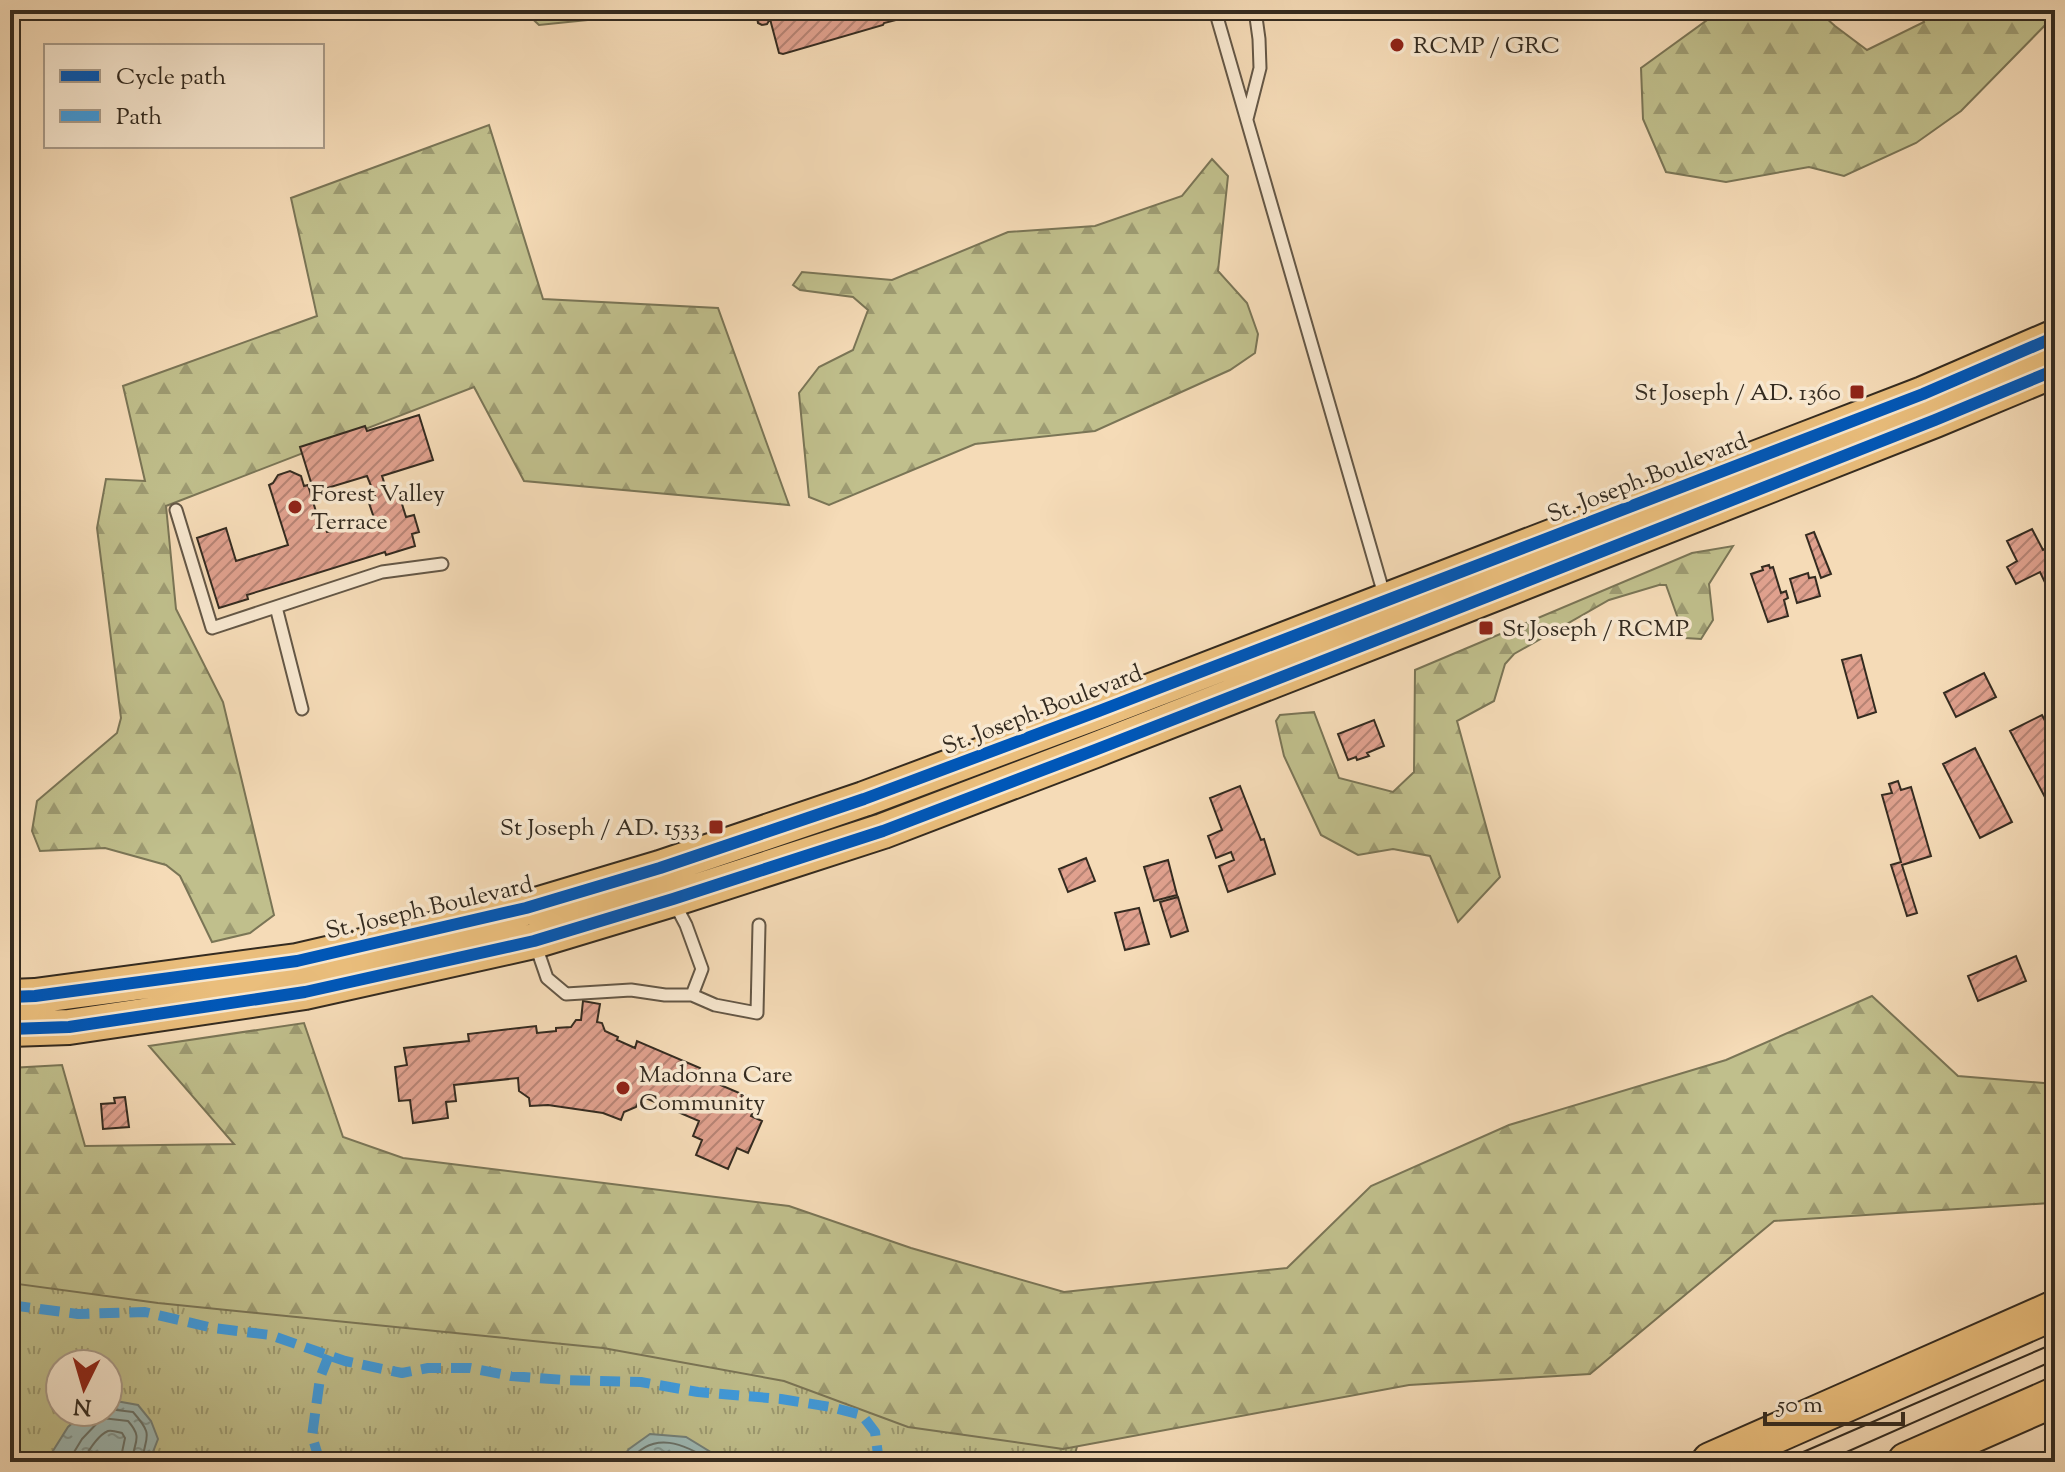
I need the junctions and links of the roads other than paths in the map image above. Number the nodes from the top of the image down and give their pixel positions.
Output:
1 (1215, 10) edge
2 (1255, 10) edge
3 (1247, 120) junction
4 (2055, 337) edge
5 (2055, 370) edge
6 (1929, 407) junction
7 (176, 510) dead end
8 (442, 564) dead end
9 (276, 607) junction
10 (1392, 617) junction
11 (302, 709) dead end
12 (1104, 709) junction
13 (1119, 741) junction
14 (660, 868) junction
15 (673, 899) junction
16 (759, 925) dead end
17 (534, 941) junction
18 (692, 995) junction
19 (10, 997) edge
20 (10, 1029) edge
21 (2055, 1310) edge
22 (2055, 1397) edge
23 (1711, 1462) edge
24 (1907, 1462) edge

1 - 3 lane
2 - 3 lane
3 - 10 lane
4 - 6 main road, St. Joseph Boulevard
5 - 6 main road, St. Joseph Boulevard
6 - 10 main road, St. Joseph Boulevard
7 - 9 lane
8 - 9 lane
9 - 11 lane
10 - 12 main road, St. Joseph Boulevard
10 - 13 main road, St. Joseph Boulevard
12 - 13 main road
12 - 14 main road, St. Joseph Boulevard
13 - 15 main road, St. Joseph Boulevard
14 - 15 main road
14 - 19 main road, St. Joseph Boulevard
15 - 17 main road, St. Joseph Boulevard
15 - 18 lane
16 - 18 lane
17 - 18 lane
17 - 20 main road, St. Joseph Boulevard
21 - 23 highway
22 - 24 highway

